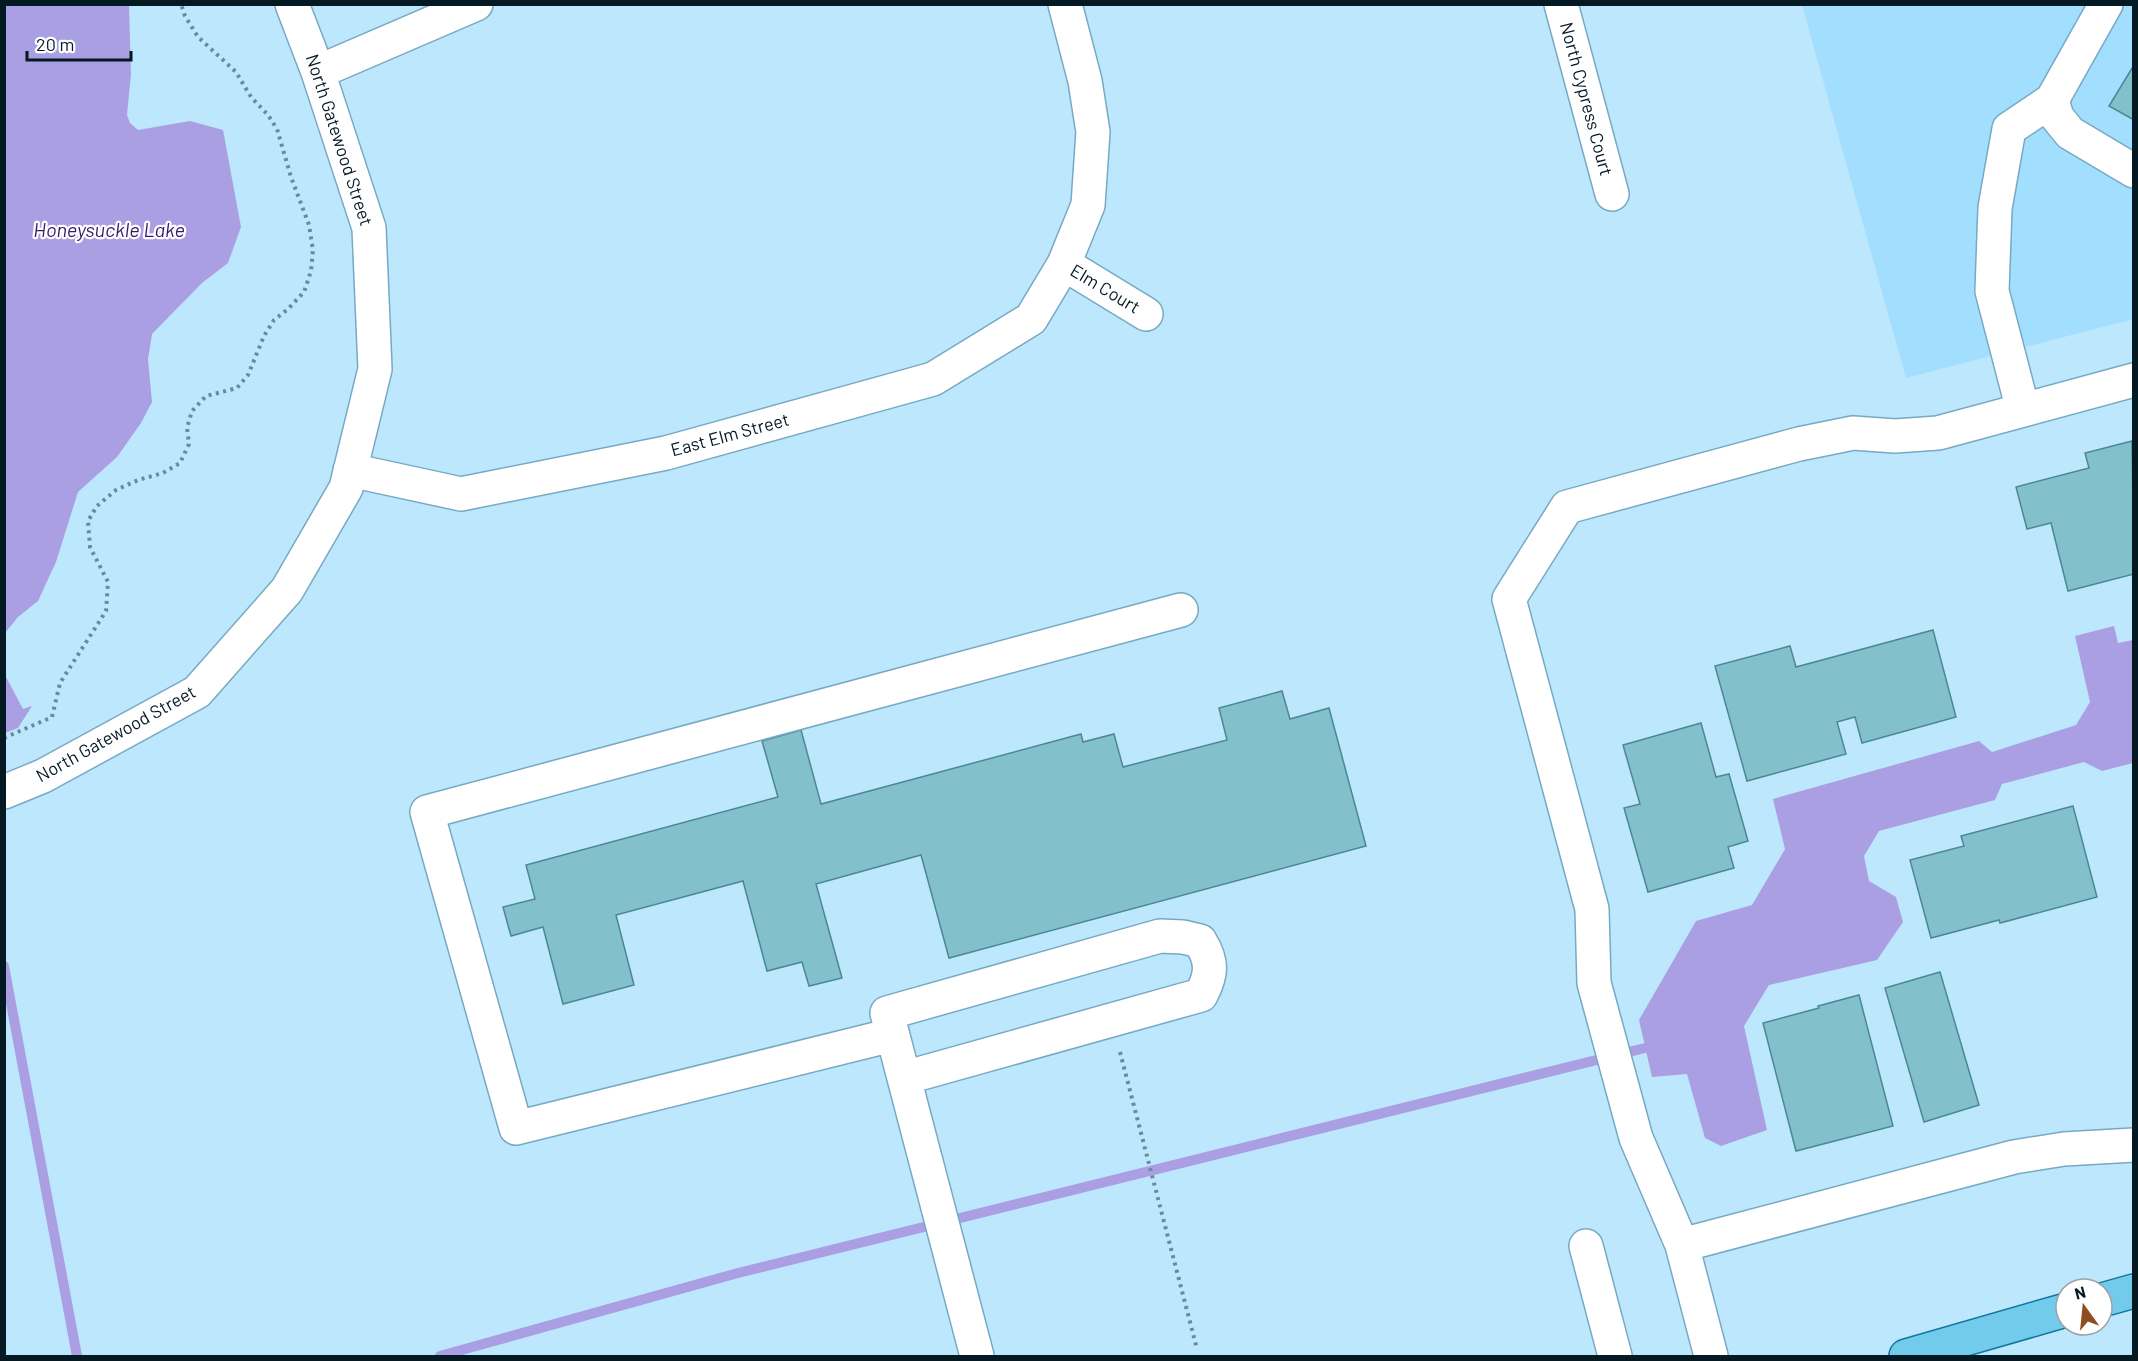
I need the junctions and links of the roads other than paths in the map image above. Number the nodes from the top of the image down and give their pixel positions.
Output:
1 (292, 4) edge
2 (476, 4) edge
3 (1065, 4) edge
4 (1561, 4) edge
5 (2106, 4) edge
6 (318, 72) junction
7 (2052, 100) junction
8 (2133, 171) edge
9 (1612, 194) dead end
10 (1064, 264) junction
11 (1146, 314) dead end
12 (2133, 380) edge
13 (2023, 410) junction
14 (350, 470) junction
15 (1181, 610) dead end
16 (4, 792) edge
17 (892, 1035) junction
18 (904, 1078) junction
19 (2133, 1145) edge
20 (1682, 1245) junction
21 (1586, 1246) dead end
22 (2133, 1291) edge
23 (2114, 1297) edge
24 (2054, 1314) edge
25 (977, 1356) edge
26 (1615, 1356) edge
27 (1711, 1356) edge
28 (1906, 1356) edge

1 - 6 street, North Gatewood Street
2 - 6 street
3 - 10 street, East Elm Street
4 - 9 street, North Cypress Court
5 - 7 street
6 - 14 street, North Gatewood Street
7 - 8 street
7 - 13 street
10 - 11 street, Elm Court
10 - 14 street, East Elm Street
12 - 13 street
13 - 20 street
14 - 16 street, North Gatewood Street
15 - 17 street
17 - 18 street
17 - 18 street
18 - 25 street
19 - 20 street
20 - 27 street
21 - 26 street
22 - 23 main road
24 - 28 main road

